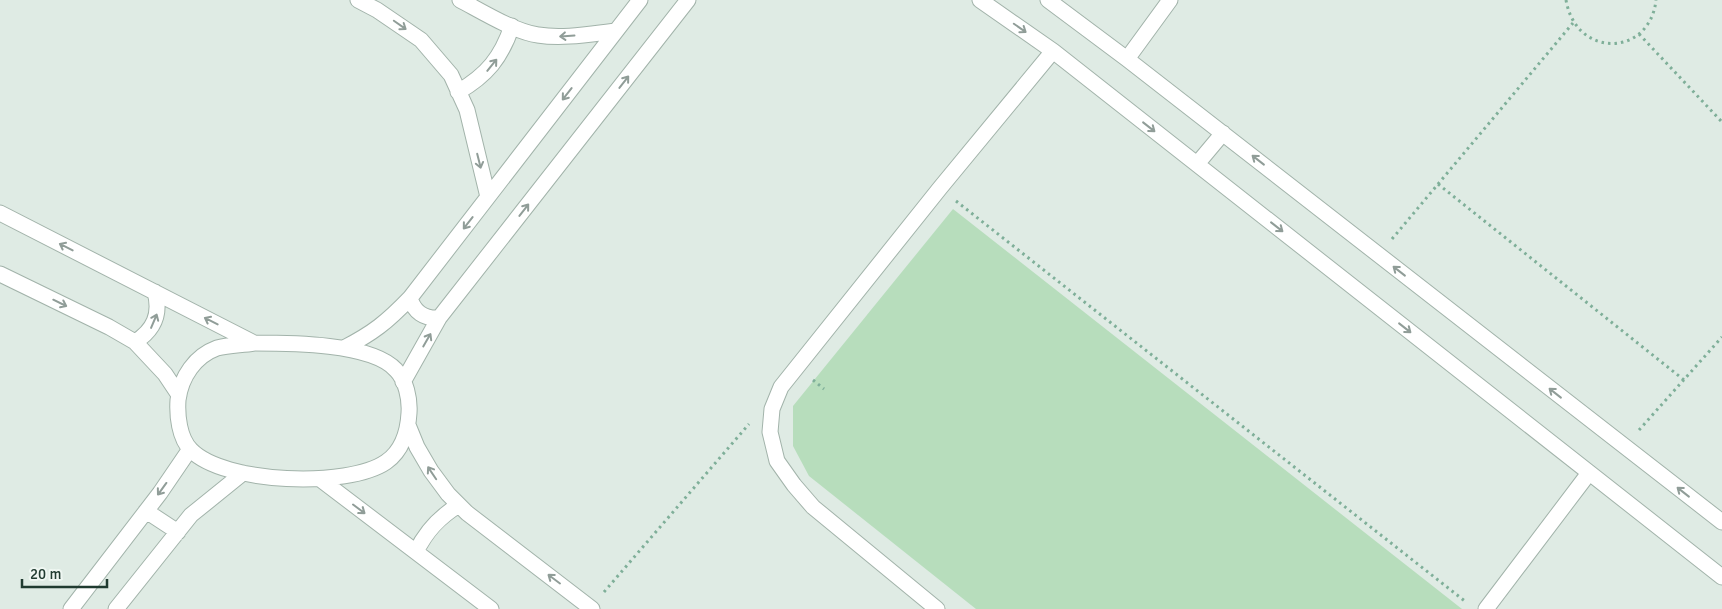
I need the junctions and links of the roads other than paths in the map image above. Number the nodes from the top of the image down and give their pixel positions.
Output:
1 (358, 0) edge
2 (460, 0) edge
3 (640, 0) edge
4 (688, 0) edge
5 (980, 0) edge
6 (1048, 0) edge
7 (1170, 0) edge
8 (512, 26) junction
9 (616, 31) junction
10 (1054, 52) junction
11 (1127, 58) junction
12 (458, 92) junction
13 (1223, 133) junction
14 (1197, 164) junction
15 (488, 197) junction
16 (0, 213) edge
17 (0, 274) edge
18 (155, 292) junction
19 (410, 298) junction
20 (439, 318) junction
21 (135, 342) junction
22 (254, 343) junction
23 (344, 348) junction
24 (403, 382) junction
25 (179, 395) junction
26 (408, 425) junction
27 (190, 449) junction
28 (243, 473) junction
29 (1590, 473) junction
30 (320, 479) junction
31 (459, 505) junction
32 (146, 511) junction
33 (1722, 522) edge
34 (178, 532) junction
35 (416, 552) junction
36 (1722, 577) edge
37 (592, 608) edge
38 (71, 609) edge
39 (116, 609) edge
40 (491, 609) edge
41 (937, 609) edge
42 (1486, 609) edge

1 -> 12 street
2 - 8 street
3 - 9 street
20 -> 4 street
5 -> 10 street
6 - 11 street
7 - 11 street
9 -> 8 street
12 -> 8 street
9 -> 15 street
10 -> 14 street
10 - 41 street
11 - 13 street
12 -> 15 street
13 - 14 street
33 -> 13 street
14 -> 29 street
15 -> 19 street
18 -> 16 street
17 -> 21 street
21 -> 18 street
22 -> 18 street
19 - 20 street
19 - 23 street
24 -> 20 street
21 - 25 street
22 - 23 street
22 - 25 street
23 - 24 street
24 - 26 street
25 - 27 street
26 - 30 street
31 -> 26 street
27 - 28 street
27 -> 32 street
28 - 30 street
28 - 34 street
29 - 36 street
29 - 42 street
30 -> 35 street
31 - 35 street
37 -> 31 street
32 - 34 street
32 - 38 street
34 - 39 street
35 - 40 street

